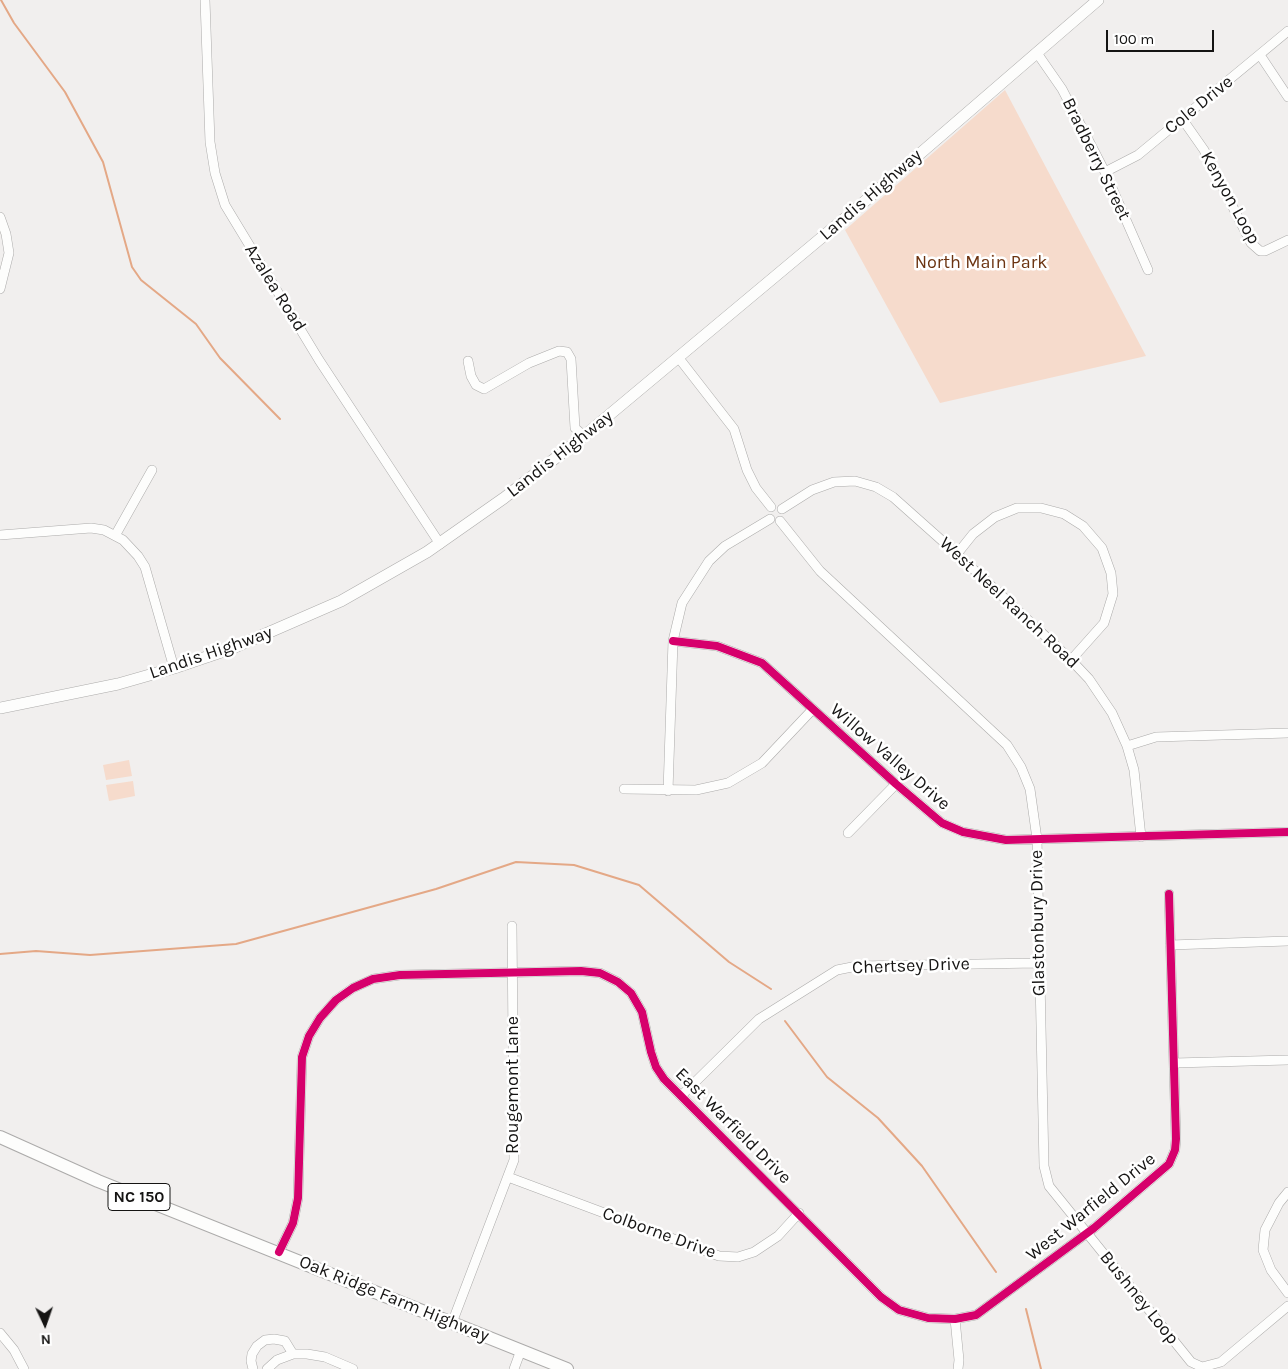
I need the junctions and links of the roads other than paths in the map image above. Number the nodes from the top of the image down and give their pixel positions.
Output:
1 (205, 0) edge
2 (1098, 0) edge
3 (1288, 31) edge
4 (1037, 53) junction
5 (1260, 55) junction
6 (1288, 97) edge
7 (1183, 120) junction
8 (1105, 172) junction
9 (0, 216) edge
10 (1288, 240) edge
11 (1148, 270) dead end
12 (0, 289) edge
13 (678, 357) junction
14 (468, 361) dead end
15 (584, 436) junction
16 (152, 470) dead end
17 (771, 507) junction
18 (782, 509) junction
19 (770, 519) junction
20 (780, 521) junction
21 (116, 534) junction
22 (0, 535) edge
23 (440, 544) junction
24 (957, 554) junction
25 (673, 641) junction
26 (1071, 660) junction
27 (174, 668) junction
28 (0, 708) edge
29 (813, 709) junction
30 (1288, 733) edge
31 (1127, 746) junction
32 (896, 784) junction
33 (624, 789) dead end
34 (668, 791) junction
35 (1288, 832) edge
36 (848, 833) dead end
37 (1141, 836) junction
38 (1037, 839) junction
39 (1169, 894) dead end
40 (512, 926) dead end
41 (1288, 941) edge
42 (1170, 945) junction
43 (1038, 963) junction
44 (513, 973) junction
45 (1288, 1060) edge
46 (1174, 1063) junction
47 (681, 1096) junction
48 (0, 1137) edge
49 (508, 1177) junction
50 (1288, 1192) edge
51 (799, 1213) junction
52 (1087, 1234) junction
53 (279, 1252) junction
54 (1288, 1293) edge
55 (1288, 1306) edge
56 (955, 1319) junction
57 (452, 1323) junction
58 (0, 1333) edge
59 (521, 1350) junction
60 (293, 1354) junction
61 (24, 1369) edge
62 (254, 1369) edge
63 (267, 1369) edge
64 (353, 1369) edge
65 (514, 1369) edge
66 (567, 1369) edge
67 (958, 1369) edge

1 - 23 street, Azalea Road
2 - 4 main road, Landis Highway
3 - 5 street, Cole Drive
4 - 8 street, Bradberry Street
4 - 13 main road, Landis Highway
5 - 6 street
5 - 7 street, Cole Drive
7 - 8 street, Cole Drive
7 - 10 street, Kenyon Loop
8 - 11 street, Bradberry Street
9 - 12 street
13 - 15 main road, Landis Highway
13 - 17 street
14 - 15 street
15 - 23 main road, Landis Highway
16 - 21 street
17 - 18 street
17 - 19 street
18 - 20 street
18 - 24 street, West Neel Ranch Road
19 - 20 street
19 - 25 street
20 - 38 street, Glastonbury Drive
21 - 22 street
21 - 27 street
23 - 27 main road, Landis Highway
24 - 26 street, West Neel Ranch Road
24 - 26 street
25 - 29 street, Willow Valley Drive
25 - 34 street
26 - 31 street, West Neel Ranch Road
27 - 28 main road, Landis Highway
29 - 32 street, Willow Valley Drive
29 - 34 street
30 - 31 street
31 - 37 street, West Neel Ranch Road
32 - 36 street
32 - 38 street, Willow Valley Drive
33 - 34 street
35 - 37 street, Willow Valley Drive
37 - 38 street, Willow Valley Drive
38 - 43 street, Glastonbury Drive
39 - 42 street, West Warfield Drive
40 - 44 street, Rougemont Lane
41 - 42 street
42 - 46 street, West Warfield Drive
43 - 47 street, Chertsey Drive
43 - 52 street, Glastonbury Drive
44 - 47 street, East Warfield Drive
44 - 49 street, Rougemont Lane
44 - 53 street, East Warfield Drive
45 - 46 street
46 - 52 street, West Warfield Drive
47 - 51 street, East Warfield Drive
48 - 53 main road, Oak Ridge Farm Highway / NC 150
49 - 51 street, Colborne Drive
49 - 57 street, Rougemont Lane
50 - 54 street
51 - 56 street, East Warfield Drive
52 - 55 street, Bushney Loop
52 - 56 street, West Warfield Drive
53 - 57 main road, Oak Ridge Farm Highway / NC 150
56 - 67 street
57 - 59 main road, Oak Ridge Farm Highway / NC 150
58 - 61 street
59 - 65 street
59 - 66 main road, Oak Ridge Farm Highway / NC 150
60 - 62 street
60 - 63 street
60 - 64 street

